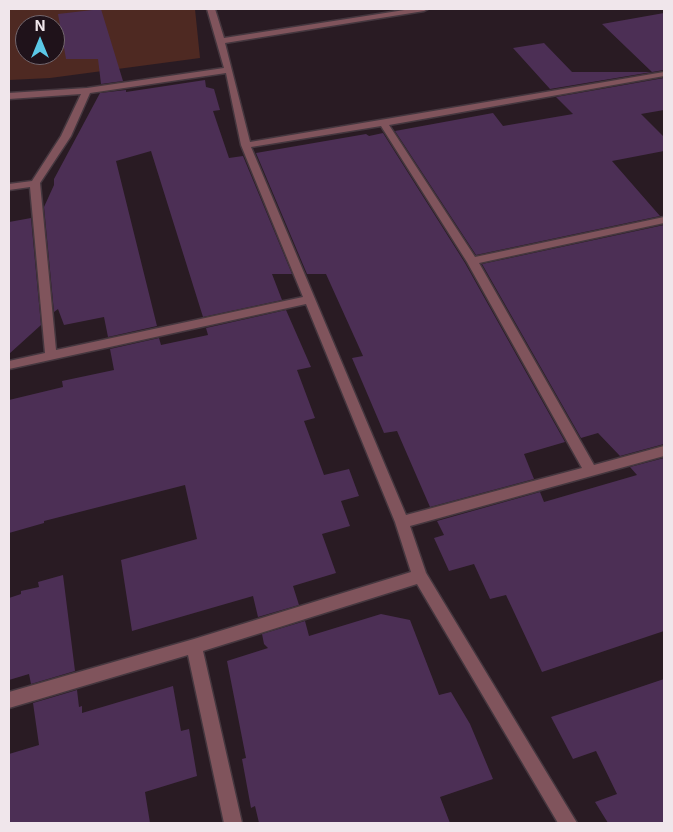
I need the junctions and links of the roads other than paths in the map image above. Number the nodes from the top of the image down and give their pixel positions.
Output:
1 (211, 9) edge
2 (424, 9) edge
3 (220, 40) junction
4 (229, 70) junction
5 (664, 74) edge
6 (87, 91) junction
7 (9, 96) edge
8 (383, 123) junction
9 (246, 145) junction
10 (35, 183) junction
11 (9, 188) edge
12 (664, 220) edge
13 (472, 261) junction
14 (311, 299) junction
15 (50, 356) junction
16 (9, 365) edge
17 (664, 451) edge
18 (591, 472) junction
19 (402, 522) junction
20 (420, 576) junction
21 (194, 646) junction
22 (9, 700) edge
23 (233, 823) edge
24 (568, 823) edge

1 - 3 street
2 - 3 street
3 - 4 street
4 - 6 street
4 - 9 street
5 - 8 street
6 - 7 street
6 - 10 street
8 - 9 street
8 - 13 street
9 - 14 street
10 - 11 street
10 - 15 street
12 - 13 street
13 - 18 street
14 - 15 street
14 - 19 street
15 - 16 street
17 - 18 street
18 - 19 street
19 - 20 street
20 - 21 street
20 - 24 street
21 - 22 street
21 - 23 street

